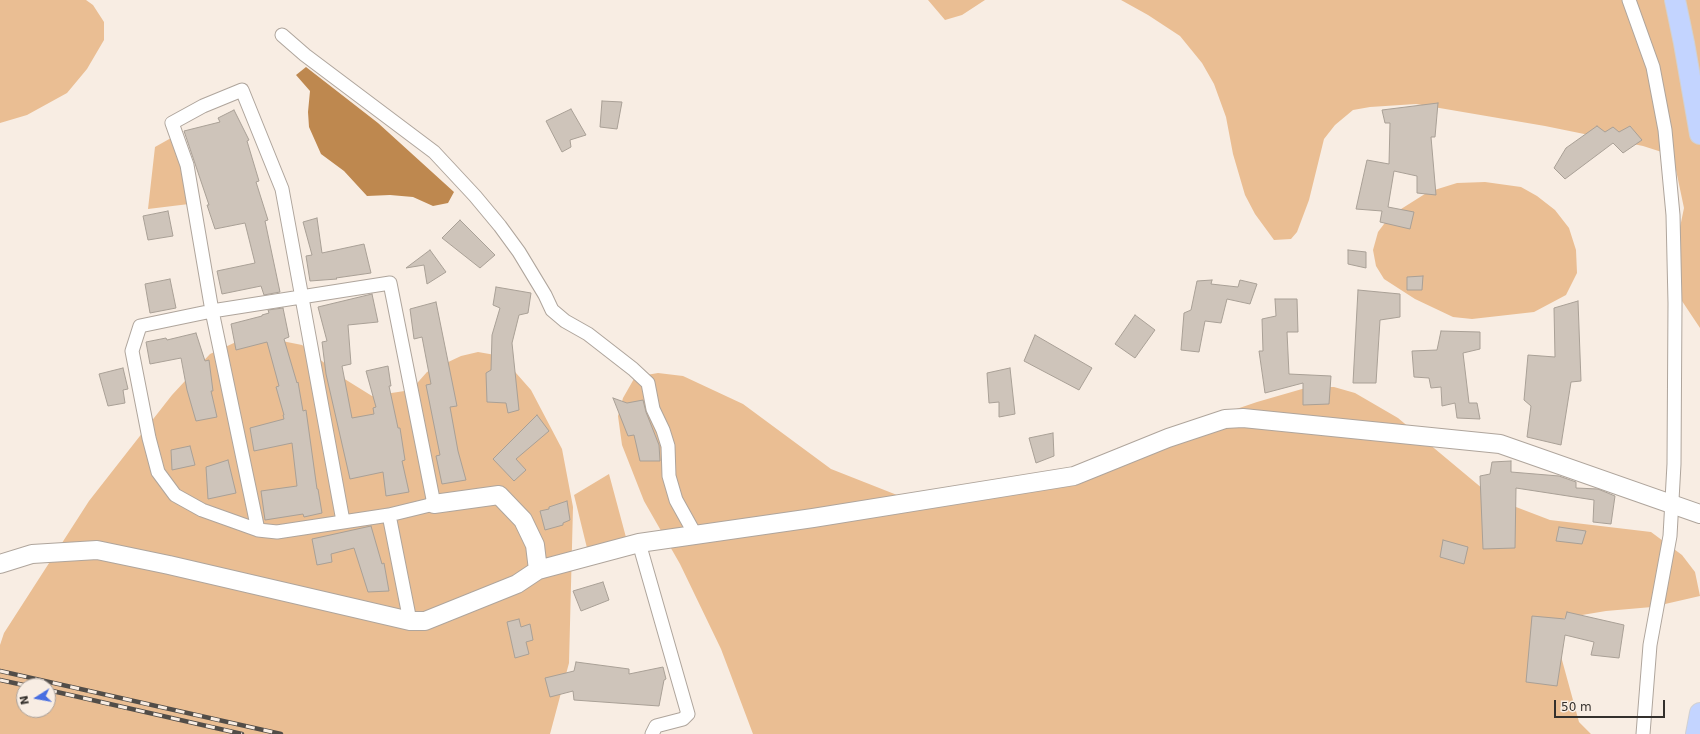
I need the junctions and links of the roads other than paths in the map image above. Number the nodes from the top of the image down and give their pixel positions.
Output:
1 (1629, 0) edge
2 (1675, 0) edge
3 (282, 35) dead end
4 (1700, 134) edge
5 (302, 296) junction
6 (212, 311) junction
7 (434, 504) junction
8 (1675, 505) junction
9 (1700, 514) edge
10 (389, 515) junction
11 (343, 521) junction
12 (258, 530) junction
13 (696, 536) junction
14 (639, 542) junction
15 (0, 564) edge
16 (538, 570) junction
17 (410, 621) junction
18 (1700, 713) edge
19 (652, 734) edge
20 (1643, 734) edge
21 (1696, 734) edge

1 - 8 street
2 - 4 main road
3 - 13 street
5 - 6 street
5 - 6 street
5 - 7 street
5 - 11 street
6 - 12 street
6 - 12 street
7 - 10 street
7 - 16 street
8 - 9 street
8 - 13 street
8 - 20 street
10 - 11 street
10 - 17 street
11 - 12 street
13 - 14 street
14 - 16 street
14 - 19 street
15 - 17 street
16 - 17 street
18 - 21 main road

